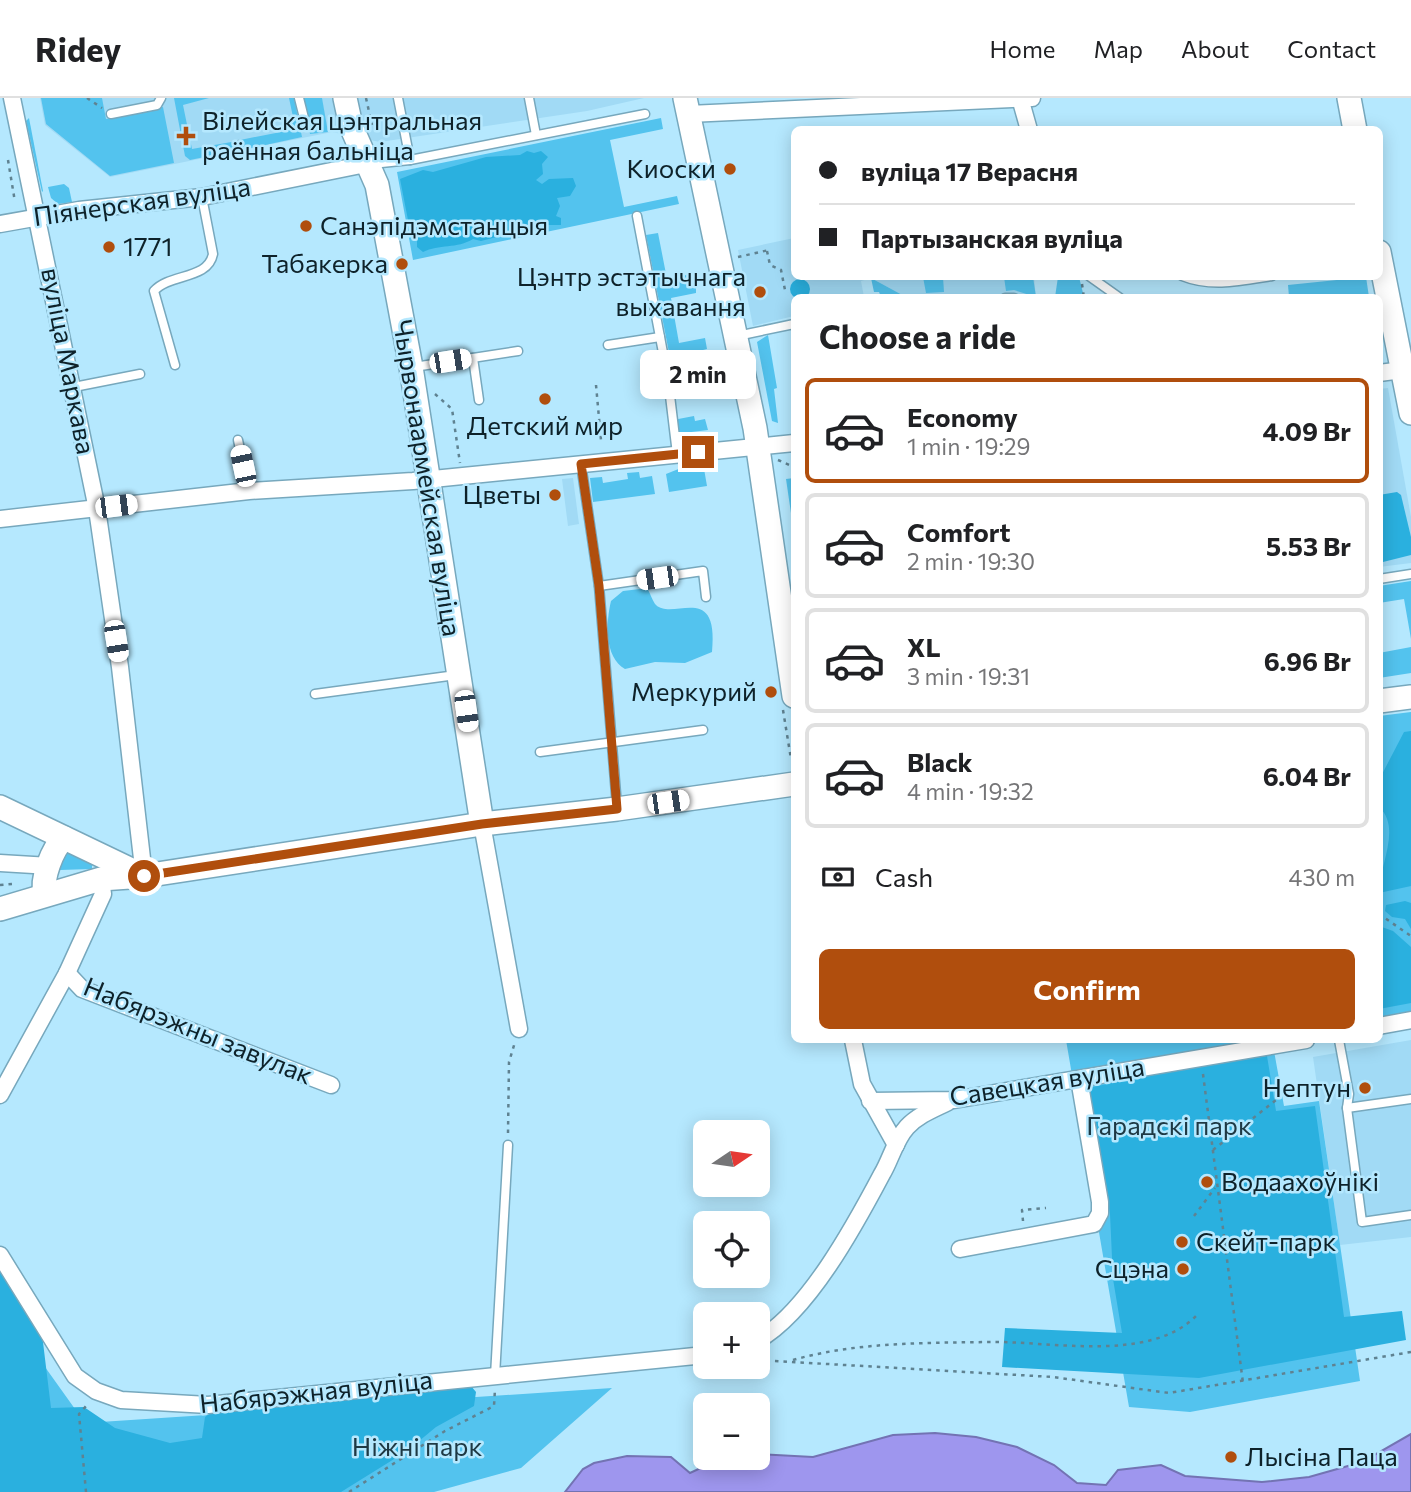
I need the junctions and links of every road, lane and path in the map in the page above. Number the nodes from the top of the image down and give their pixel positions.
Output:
1 (12, 98) edge
2 (88, 98) edge
3 (161, 98) edge
4 (299, 98) edge
5 (345, 98) edge
6 (366, 98) edge
7 (398, 98) edge
8 (529, 98) edge
9 (1349, 98) edge
10 (1025, 99) edge
11 (813, 102) edge
12 (687, 106) edge
13 (111, 114) joint
14 (645, 114) dead end
15 (304, 118) dead end
16 (1028, 126) edge
17 (1354, 126) edge
18 (375, 135) dead end
19 (536, 135) junction
20 (238, 141) dead end
21 (242, 158) dead end
22 (410, 160) junction
23 (366, 164) junction
24 (202, 197) junction
25 (638, 216) dead end
26 (35, 217) junction
27 (0, 224) edge
28 (734, 257) dead end
29 (1383, 272) edge
30 (1095, 280) edge
31 (1192, 280) edge
32 (1244, 280) edge
33 (782, 291) dead end
34 (1114, 294) edge
35 (791, 325) edge
36 (737, 336) junction
37 (660, 337) junction
38 (608, 345) dead end
39 (518, 351) dead end
40 (473, 358) junction
41 (175, 365) dead end
42 (411, 368) junction
43 (1407, 369) edge
44 (1383, 372) edge
45 (140, 374) dead end
46 (596, 385) dead end
47 (74, 387) junction
48 (431, 391) dead end
49 (479, 400) dead end
50 (1411, 413) edge
51 (238, 440) dead end
52 (601, 440) dead end
53 (791, 444) edge
54 (766, 453) junction
55 (677, 454) junction
56 (460, 463) dead end
57 (581, 464) junction
58 (791, 466) edge
59 (429, 480) junction
60 (248, 491) junction
61 (97, 509) junction
62 (0, 519) edge
63 (1411, 574) edge
64 (1383, 578) edge
65 (599, 586) junction
66 (706, 597) dead end
67 (791, 670) edge
68 (458, 674) junction
69 (315, 694) dead end
70 (1411, 696) edge
71 (1383, 700) edge
72 (703, 730) dead end
73 (610, 743) junction
74 (540, 752) dead end
75 (791, 784) edge
76 (0, 807) edge
77 (617, 809) junction
78 (482, 824) junction
79 (64, 838) junction
80 (0, 863) edge
81 (50, 866) junction
82 (144, 876) junction
83 (101, 879) junction
84 (45, 894) junction
85 (0, 909) edge
86 (1383, 917) edge
87 (1411, 936) edge
88 (67, 973) junction
89 (1411, 1020) edge
90 (1383, 1025) edge
91 (519, 1029) joint
92 (854, 1043) edge
93 (1286, 1043) edge
94 (1340, 1043) edge
95 (1201, 1056) junction
96 (1079, 1079) junction
97 (331, 1085) dead end
98 (0, 1095) edge
99 (1411, 1099) edge
100 (954, 1100) junction
101 (1276, 1100) dead end
102 (870, 1101) junction
103 (1347, 1108) junction
104 (508, 1145) joint
105 (896, 1145) junction
106 (1211, 1151) junction
107 (1215, 1188) junction
108 (1046, 1208) dead end
109 (1194, 1216) dead end
110 (1411, 1216) edge
111 (1024, 1238) junction
112 (960, 1249) dead end
113 (0, 1255) edge
114 (1196, 1316) dead end
115 (770, 1331) edge
116 (1411, 1352) edge
117 (693, 1355) edge
118 (770, 1361) edge
119 (788, 1362) junction
120 (495, 1376) junction
121 (1243, 1383) junction
122 (99, 1392) junction
123 (86, 1492) edge
124 (349, 1492) edge

1 - 26 street, вуліца Маркава
2 - 13 path
3 - 13 lane
4 - 15 lane
5 - 23 main road, Чырвонаармейская вуліца
6 - 18 path
7 - 22 lane
8 - 19 lane
9 - 17 main road
10 - 11 street
10 - 16 street
11 - 12 street
12 - 36 main road
14 - 19 lane
19 - 22 lane
20 - 21 path
22 - 23 lane
23 - 24 street, Піянерская вуліца
23 - 42 main road, Чырвонаармейская вуліца
24 - 26 street, Піянерская вуліца
24 - 41 lane
25 - 37 lane
26 - 27 street, Піянерская вуліца
26 - 47 street, вуліца Маркава
28 - 33 path
29 - 43 main road
30 - 34 lane
31 - 32 lane
35 - 36 lane
36 - 54 main road
37 - 38 lane
37 - 55 lane
39 - 40 lane
40 - 42 lane
40 - 49 lane
42 - 59 main road, Чырвонаармейская вуліца
43 - 44 street
43 - 50 main road
45 - 47 lane
46 - 52 path
47 - 61 street, вуліца Маркава
48 - 56 path
51 - 60 lane
53 - 54 street
54 - 55 street
54 - 58 path
54 - 67 main road
55 - 57 street
57 - 59 street
57 - 65 lane
59 - 60 street
59 - 68 main road, Чырвонаармейская вуліца
60 - 61 street
61 - 62 street
61 - 82 street, вуліца Маркава
63 - 64 lane
65 - 66 lane
65 - 73 lane
68 - 69 lane
68 - 78 main road, Чырвонаармейская вуліца
70 - 71 main road
72 - 73 lane
73 - 74 lane
73 - 77 lane
75 - 77 main road
76 - 79 main road
77 - 78 main road
78 - 82 main road
78 - 91 street, Чырвонаармейская вуліца
79 - 81 main road
79 - 82 main road
80 - 81 street
81 - 84 main road
82 - 83 main road
83 - 84 main road
83 - 88 street
84 - 85 main road
86 - 87 path
88 - 97 street, Набярэжны завулак
88 - 98 street
89 - 90 street
91 - 104 path
92 - 102 street
93 - 95 street, Савецкая вуліца
94 - 103 lane
95 - 96 street, Савецкая вуліца
95 - 106 path
96 - 100 street, Савецкая вуліца
96 - 111 street
99 - 103 lane
100 - 102 street, Савецкая вуліца
100 - 105 street
101 - 106 path
102 - 105 street
103 - 110 lane
104 - 120 lane
105 - 115 street
106 - 107 path
107 - 109 path
107 - 121 path
108 - 111 path
111 - 112 street
113 - 122 street, Набярэжная вуліца
114 - 119 path
116 - 121 path
117 - 120 street, Набярэжная вуліца
118 - 119 path
119 - 121 path
120 - 122 street, Набярэжная вуліца
120 - 124 path
122 - 123 path

